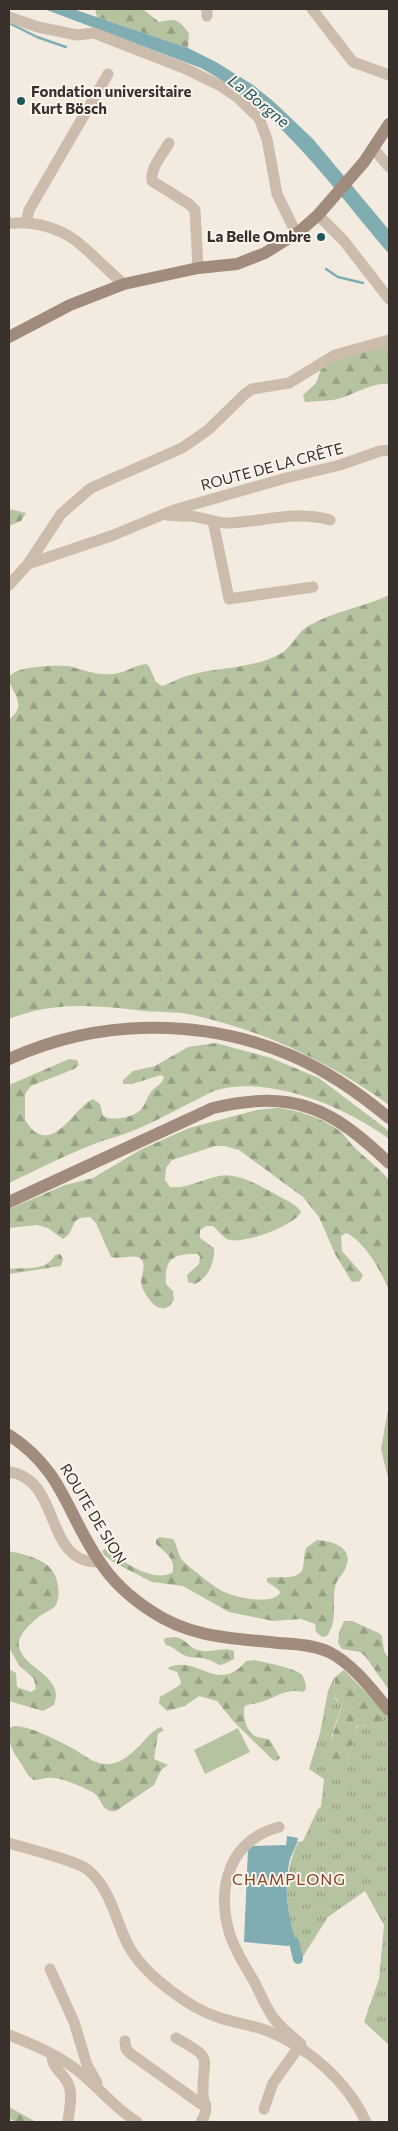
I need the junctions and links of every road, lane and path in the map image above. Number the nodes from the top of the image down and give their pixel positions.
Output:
1 (312, 9) edge
2 (9, 17) edge
3 (108, 74) dead end
4 (389, 75) edge
5 (389, 124) edge
6 (169, 143) dead end
7 (373, 148) junction
8 (389, 168) edge
9 (318, 214) junction
10 (26, 223) junction
11 (9, 224) edge
12 (296, 233) junction
13 (198, 268) junction
14 (124, 284) junction
15 (389, 300) edge
16 (9, 337) edge
17 (389, 340) edge
18 (389, 450) edge
19 (163, 515) junction
20 (330, 520) dead end
21 (213, 521) junction
22 (28, 564) junction
23 (9, 585) edge
24 (313, 587) dead end
25 (9, 1059) edge
26 (389, 1118) edge
27 (389, 1163) edge
28 (9, 1202) edge
29 (9, 1435) edge
30 (9, 1472) edge
31 (99, 1562) junction
32 (389, 1710) edge
33 (278, 1827) dead end
34 (9, 1843) edge
35 (50, 1969) dead end
36 (9, 2036) edge
37 (176, 2038) dead end
38 (125, 2041) dead end
39 (301, 2050) junction
40 (52, 2055) junction
41 (96, 2087) junction
42 (206, 2105) junction
43 (264, 2109) dead end
44 (68, 2122) edge
45 (137, 2122) edge
46 (201, 2122) edge
47 (366, 2122) edge

1 - 4 street
2 - 12 street
3 - 10 street
5 - 7 main road
6 - 13 street
7 - 8 street
7 - 9 main road
9 - 12 main road
9 - 15 street
10 - 11 street
10 - 14 street
12 - 13 main road
13 - 14 main road
14 - 16 main road
17 - 22 street
18 - 19 street, ROUTE DE LA CRÊTE
19 - 21 street, ROUTE DE LA CRÊTE
19 - 22 street, ROUTE DE LA CRÊTE
20 - 21 street, ROUTE DE LA CRÊTE
21 - 24 street
22 - 23 street
25 - 26 main road
27 - 28 main road
29 - 31 main road, ROUTE DE SION
30 - 31 street
31 - 32 main road, ROUTE DE SION
33 - 39 street
34 - 39 street
35 - 41 street
36 - 40 street
37 - 42 street
38 - 42 street
39 - 43 street
39 - 47 street
40 - 41 street
40 - 44 street
41 - 45 street
42 - 46 street

